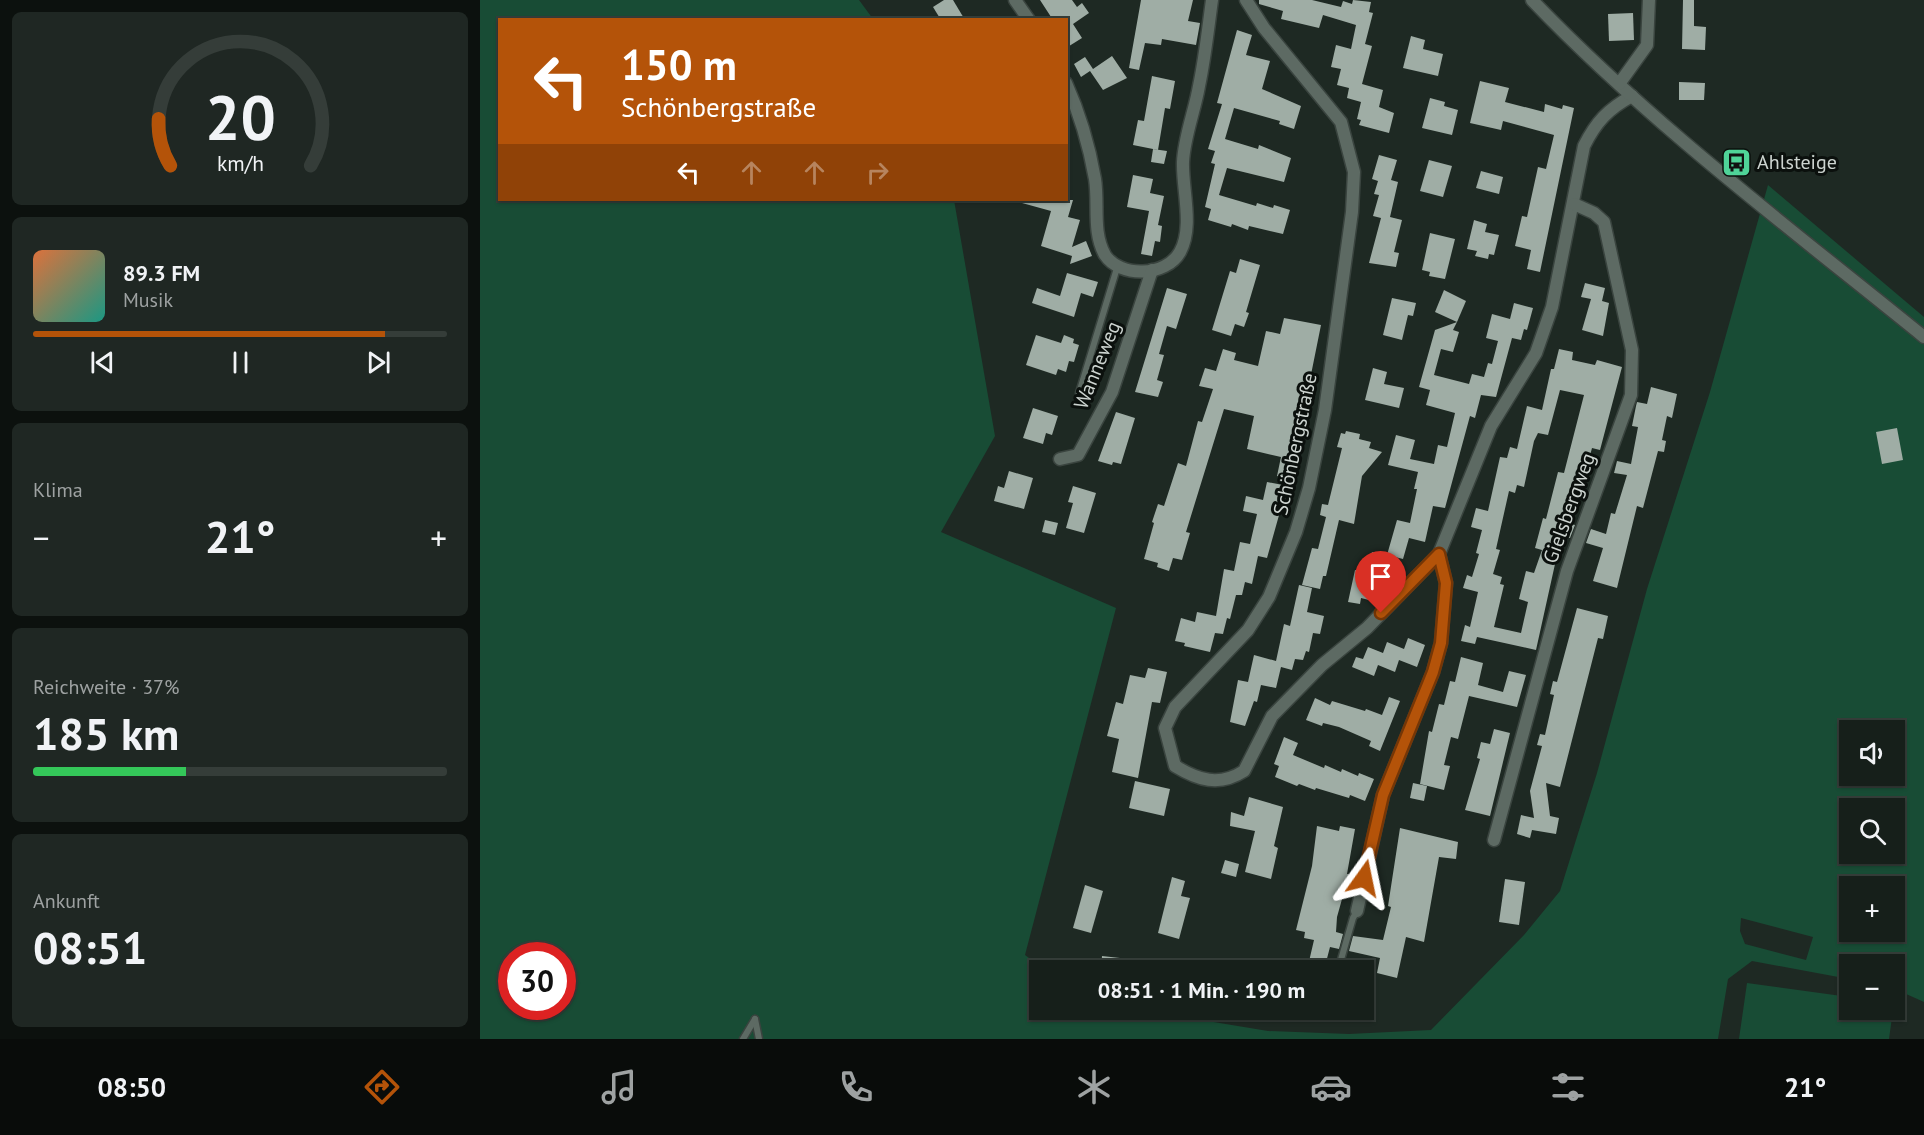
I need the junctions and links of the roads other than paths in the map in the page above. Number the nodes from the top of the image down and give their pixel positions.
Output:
1 (1015, 0) edge
2 (1212, 0) edge
3 (1246, 0) edge
4 (1532, 0) edge
5 (1650, 0) edge
6 (1028, 18) edge
7 (1619, 84) junction
8 (1068, 87) edge
9 (1632, 96) junction
10 (1574, 204) junction
11 (1118, 268) junction
12 (1152, 270) junction
13 (1924, 337) edge
14 (1079, 393) dead end
15 (1060, 459) dead end
16 (1439, 554) junction
17 (1494, 840) dead end
18 (1357, 911) joint
19 (1341, 960) edge
20 (743, 1039) edge
21 (759, 1039) edge

1 - 6 street
2 - 12 street
3 - 16 street, Schönbergstraße
4 - 7 street
5 - 7 street
7 - 9 street
8 - 11 street
9 - 10 street, Schönbergstraße
9 - 13 street
10 - 16 street, Schönbergstraße
10 - 17 street, Gielsbergweg
11 - 12 street
11 - 14 lane
12 - 15 street, Wanneweg
16 - 18 street
18 - 19 lane
20 - 21 lane

